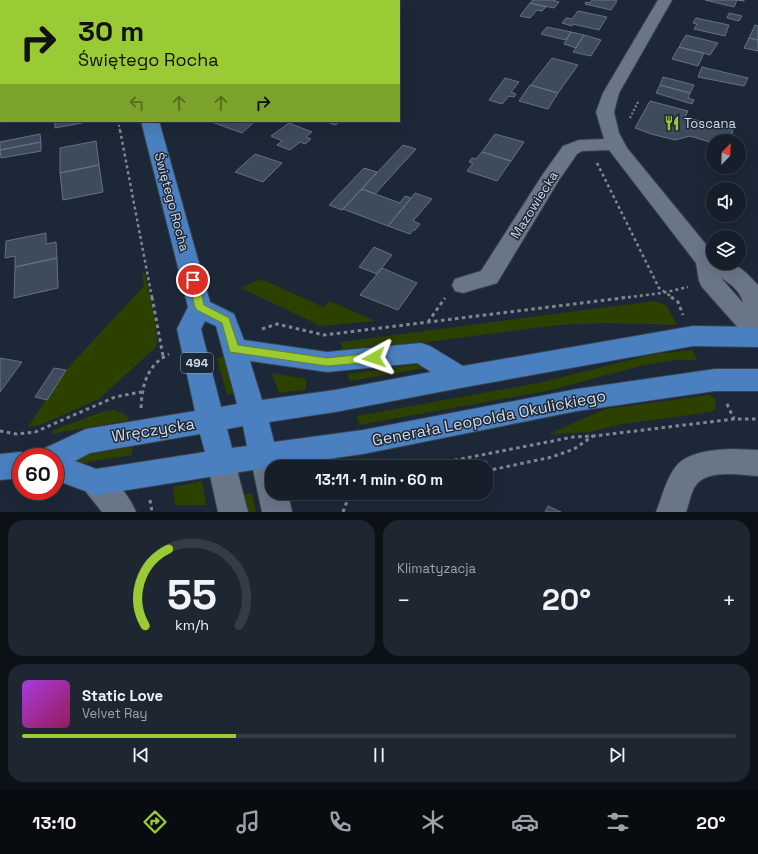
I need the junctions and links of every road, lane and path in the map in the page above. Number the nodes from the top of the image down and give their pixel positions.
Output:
1 (665, 0) edge
2 (118, 122) edge
3 (150, 122) edge
4 (615, 144) junction
5 (589, 145) junction
6 (706, 260) edge
7 (708, 270) edge
8 (724, 270) edge
9 (463, 285) joint
10 (664, 292) junction
11 (200, 307) junction
12 (758, 316) edge
13 (684, 317) dead end
14 (428, 322) junction
15 (260, 329) dead end
16 (758, 332) edge
17 (758, 337) edge
18 (234, 349) junction
19 (460, 377) junction
20 (758, 380) edge
21 (141, 392) junction
22 (726, 401) dead end
23 (141, 410) dead end
24 (253, 413) junction
25 (734, 420) junction
26 (758, 420) edge
27 (211, 421) junction
28 (0, 431) edge
29 (594, 436) junction
30 (64, 452) edge
31 (264, 456) junction
32 (265, 460) edge
33 (456, 460) edge
34 (221, 462) junction
35 (758, 463) edge
36 (12, 466) edge
37 (0, 467) edge
38 (64, 470) edge
39 (493, 470) edge
40 (96, 482) junction
41 (274, 500) edge
42 (347, 500) edge
43 (151, 503) dead end
44 (121, 512) edge
45 (152, 512) edge
46 (233, 512) edge
47 (277, 512) edge
48 (343, 512) edge
49 (671, 512) edge

1 - 4 street
2 - 21 path
3 - 11 main road, Świętego Rocha
4 - 5 street, Mazowiecka
4 - 6 street
5 - 9 street, Mazowiecka
5 - 10 path
7 - 16 street
8 - 12 street
9 - 14 path
10 - 13 path
10 - 14 path
11 - 18 main road
11 - 27 main road, 494
14 - 15 path
17 - 19 main road
18 - 19 main road
18 - 24 main road
19 - 24 main road
20 - 31 main road, Generała Leopolda Okulickiego
21 - 23 path
21 - 28 path
22 - 25 path
24 - 27 main road, Wręczycka
24 - 31 main road
25 - 26 path
25 - 29 path
27 - 30 main road, Wręczycka
27 - 34 main road
29 - 33 path
29 - 39 path
31 - 32 street
31 - 34 main road, Generała Leopolda Okulickiego
34 - 40 main road
34 - 46 street
35 - 49 street
36 - 37 main road
38 - 40 main road
40 - 44 street
41 - 47 street
42 - 48 path
43 - 45 path

